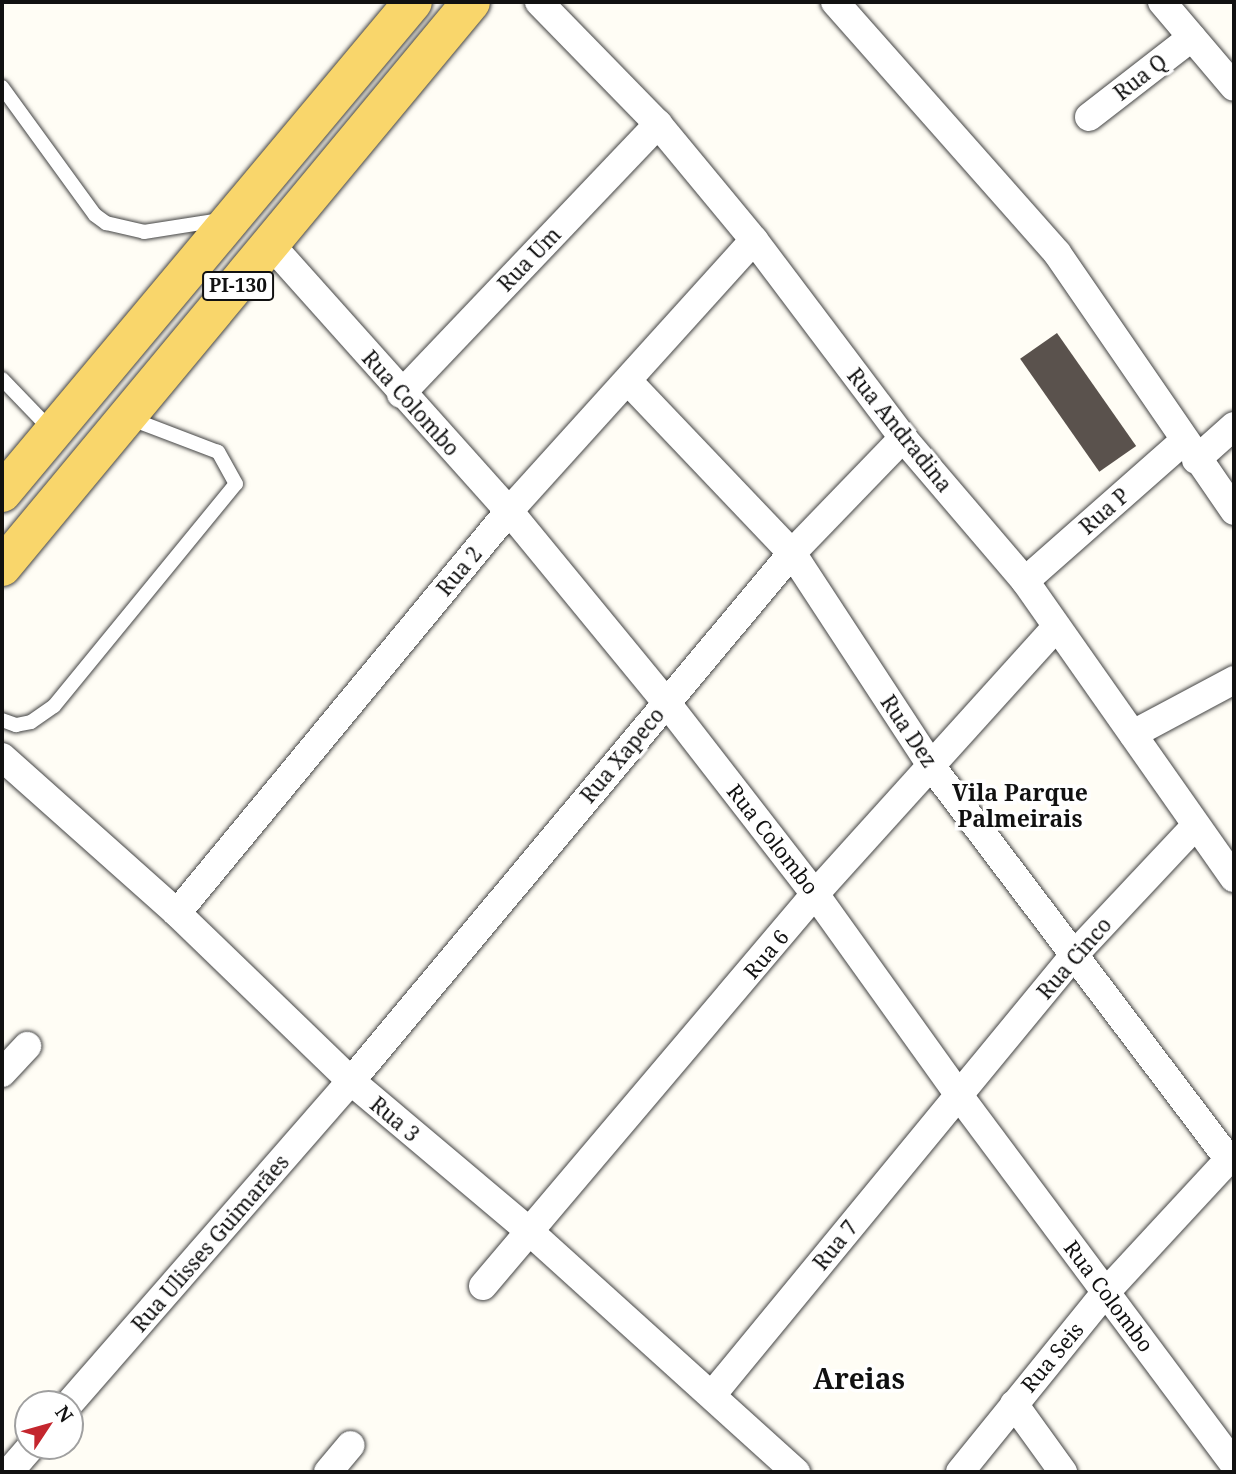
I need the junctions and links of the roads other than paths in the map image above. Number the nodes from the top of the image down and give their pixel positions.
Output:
1 (413, 2) edge
2 (471, 2) edge
3 (539, 2) edge
4 (835, 2) edge
5 (1162, 2) edge
6 (1192, 37) junction
7 (1234, 87) edge
8 (2, 88) edge
9 (1089, 117) dead end
10 (657, 124) junction
11 (233, 217) junction
12 (754, 240) junction
13 (272, 246) junction
14 (2, 379) edge
15 (628, 381) junction
16 (401, 394) junction
17 (126, 417) junction
18 (1234, 426) edge
19 (52, 432) junction
20 (903, 438) junction
21 (1190, 450) junction
22 (2, 493) edge
23 (509, 511) junction
24 (1234, 511) edge
25 (792, 553) junction
26 (2, 567) edge
27 (1025, 581) junction
28 (1056, 627) junction
29 (1234, 680) edge
30 (666, 702) junction
31 (2, 720) edge
32 (1133, 734) junction
33 (2, 757) edge
34 (932, 767) junction
35 (1195, 826) junction
36 (1234, 878) edge
37 (815, 894) junction
38 (177, 913) junction
39 (1074, 955) junction
40 (27, 1046) dead end
41 (2, 1073) edge
42 (351, 1081) junction
43 (958, 1094) junction
44 (1232, 1157) edge
45 (529, 1231) junction
46 (483, 1286) dead end
47 (1106, 1292) junction
48 (81, 1390) edge
49 (712, 1395) junction
50 (1014, 1404) junction
51 (351, 1445) dead end
52 (1234, 1464) edge
53 (328, 1472) edge
54 (796, 1472) edge
55 (960, 1472) edge
56 (1063, 1472) edge

1 - 11 main road, PI-130
2 - 13 main road, PI-130
3 - 10 street, Rua Andradina
4 - 21 street
5 - 6 street
6 - 7 street
6 - 9 street, Rua Q
8 - 11 lane
10 - 12 street, Rua Andradina
10 - 16 street, Rua Um
11 - 19 main road, PI-130
12 - 15 street, Rua 2
12 - 20 street, Rua Andradina
13 - 16 street, Rua Colombo
13 - 17 main road, PI-130
14 - 19 lane
15 - 23 street, Rua 2
15 - 25 street, Rua Dez
16 - 23 street, Rua Colombo
17 - 26 main road, PI-130
17 - 31 lane
18 - 21 street, Rua P
19 - 22 main road, PI-130
20 - 25 street, Rua Xapeco
20 - 27 street, Rua Andradina
21 - 24 street
21 - 27 street, Rua P
23 - 30 street, Rua Colombo
23 - 38 street, Rua 2
25 - 30 street, Rua Xapeco
25 - 34 street, Rua Dez
27 - 28 street, Rua Andradina
28 - 32 street, Rua Andradina
28 - 34 street, Rua 6
29 - 32 street
30 - 37 street, Rua Colombo
30 - 42 street, Rua Xapeco
32 - 35 street, Rua Andradina
33 - 38 street, Rua 3
34 - 37 street, Rua 6
34 - 39 street, Rua Dez
35 - 36 street, Rua Andradina
35 - 39 street, Rua Cinco
37 - 43 street, Rua Colombo
37 - 45 street, Rua 6
38 - 42 street, Rua 3
39 - 43 street, Rua Cinco
39 - 44 street, Rua Dez
40 - 41 street
42 - 45 street, Rua 3
42 - 48 street, Rua Ulisses Guimarães
43 - 47 street, Rua Colombo
43 - 49 street, Rua 7
44 - 47 street, Rua Seis
45 - 46 street, Rua 6
45 - 49 street, Rua 3
47 - 50 street, Rua Seis
47 - 52 street, Rua Colombo
49 - 54 street, Rua 3
50 - 55 street, Rua Seis
50 - 56 street
51 - 53 street

